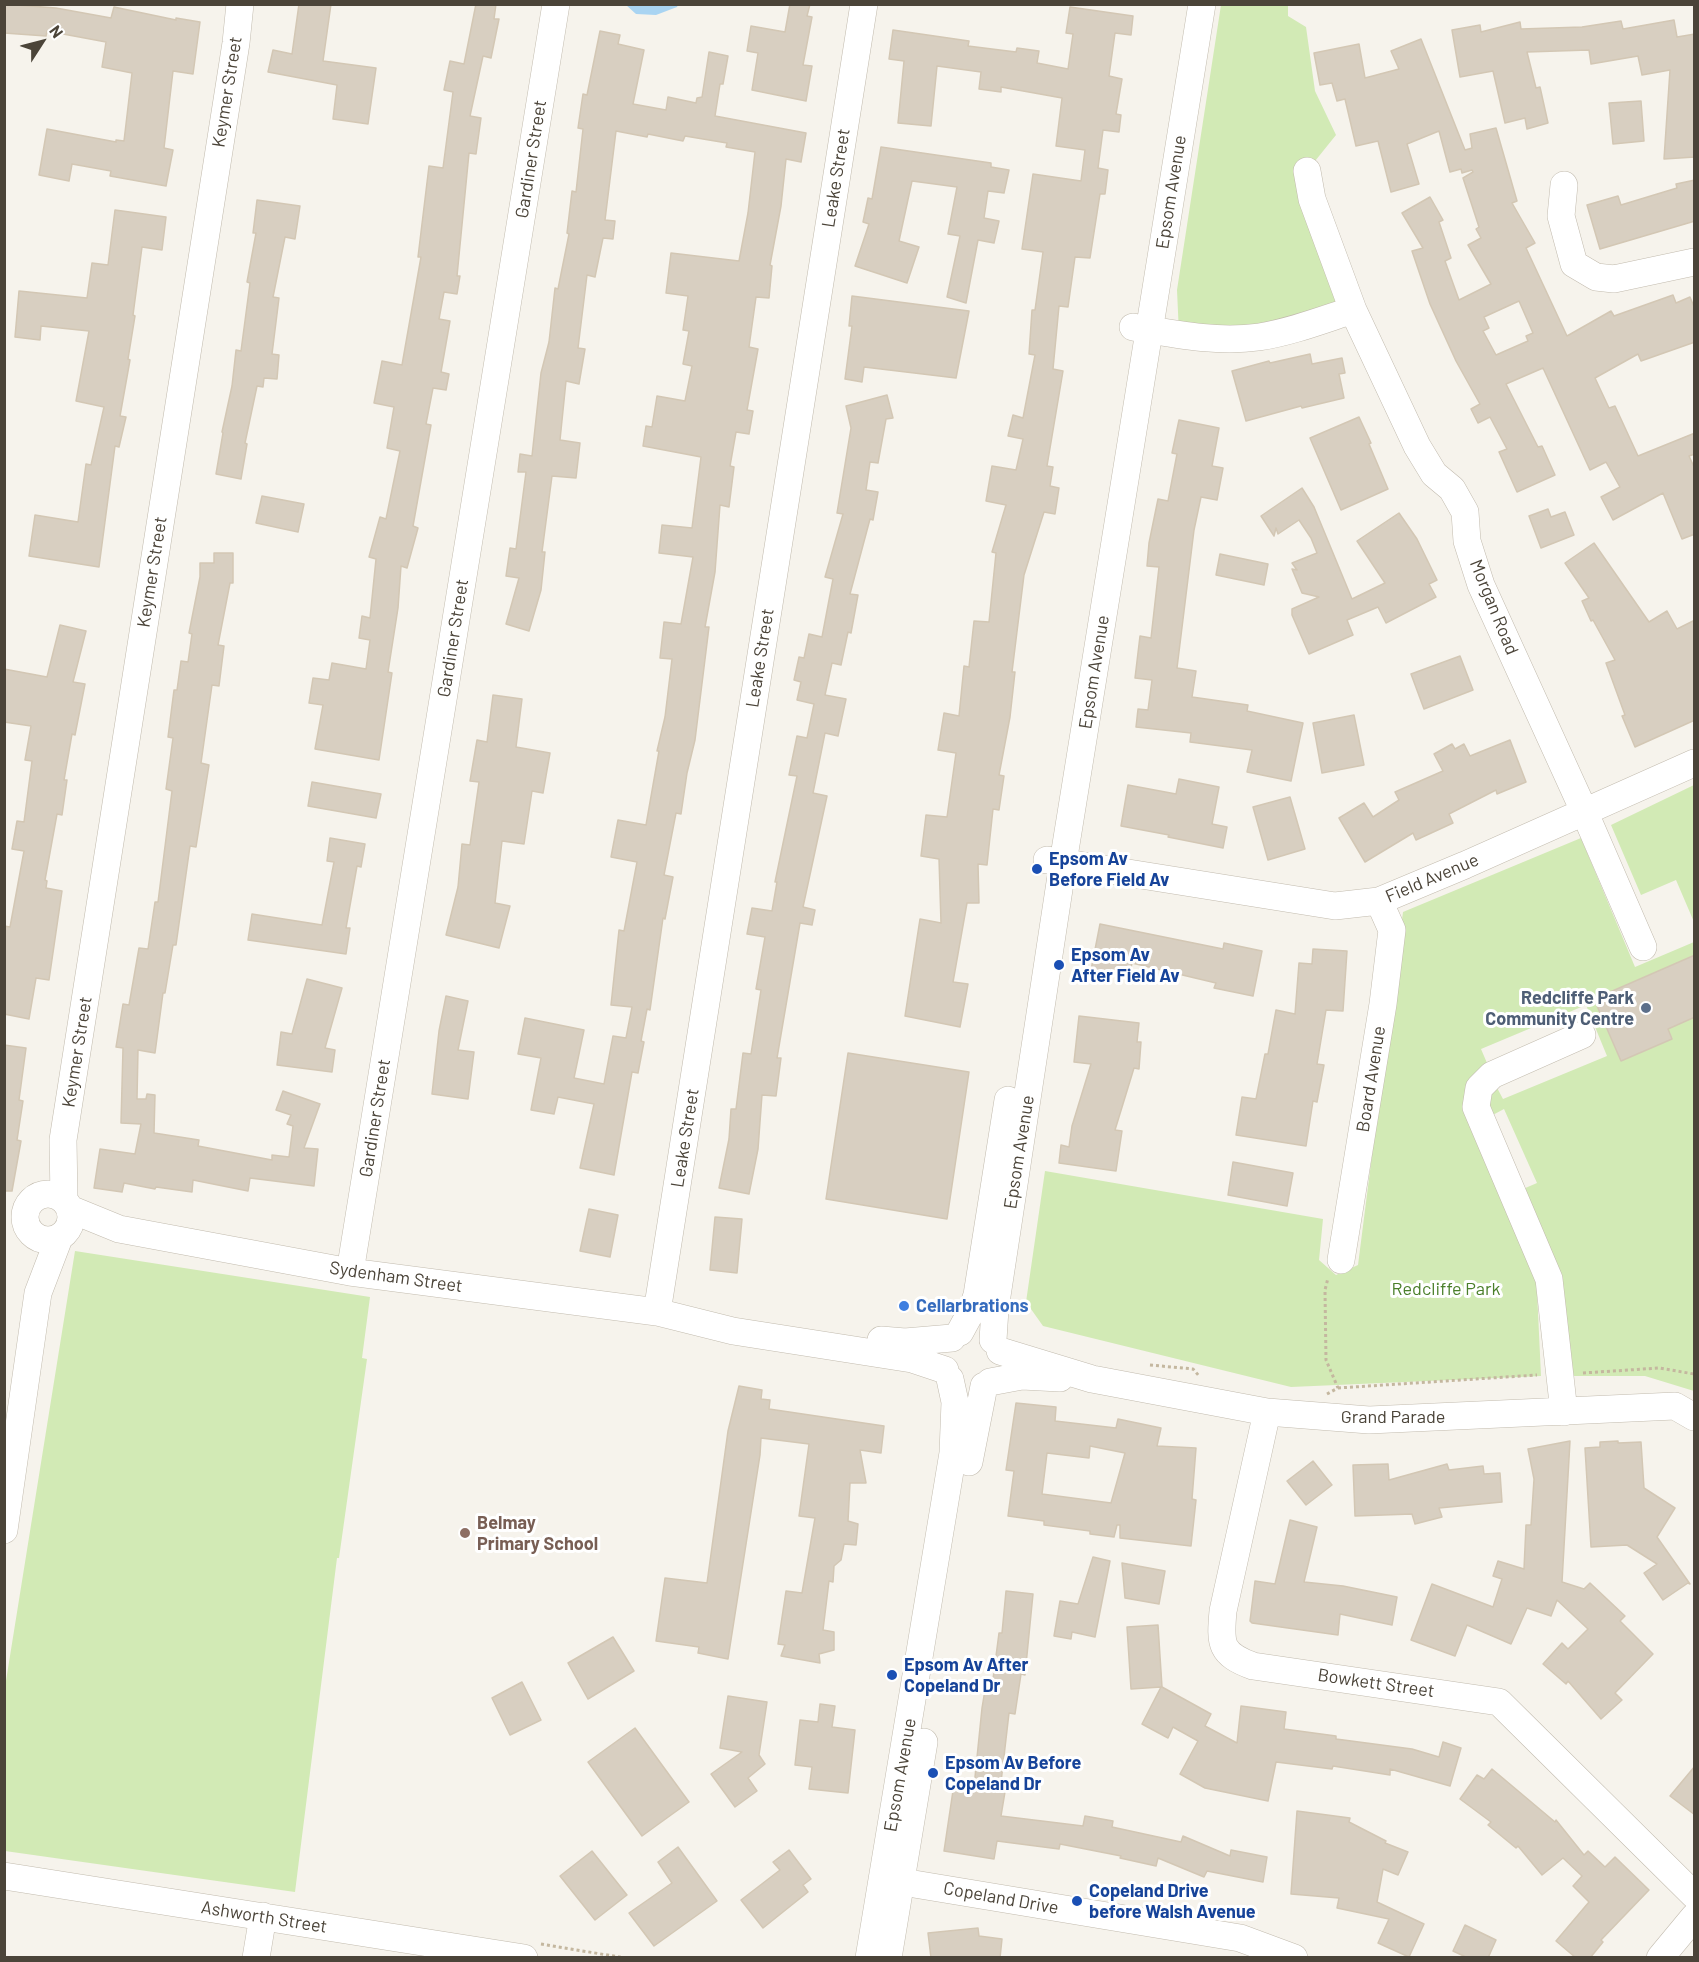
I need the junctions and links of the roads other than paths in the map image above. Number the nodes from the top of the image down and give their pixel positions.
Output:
1 (240, 4) edge
2 (556, 4) edge
3 (864, 4) edge
4 (1185, 4) edge
5 (1202, 4) edge
6 (1307, 171) dead end
7 (1564, 185) dead end
8 (1695, 262) edge
9 (1353, 310) junction
10 (1141, 329) junction
11 (1695, 763) edge
12 (1584, 811) junction
13 (1054, 861) junction
14 (1379, 901) junction
15 (1643, 947) dead end
16 (1582, 1035) dead end
17 (4, 1200) edge
18 (44, 1217) edge
19 (1341, 1260) road end
20 (350, 1272) junction
21 (666, 1313) junction
22 (956, 1335) junction
23 (997, 1345) junction
24 (947, 1375) junction
25 (1092, 1379) junction
26 (987, 1384) junction
27 (1267, 1412) junction
28 (1564, 1412) junction
29 (1695, 1417) edge
30 (9, 1477) edge
31 (4, 1530) edge
32 (4, 1875) edge
33 (892, 1880) junction
34 (1695, 1895) edge
35 (263, 1916) junction
36 (1695, 1917) edge
37 (1238, 1948) edge
38 (256, 1958) edge
39 (524, 1958) edge
40 (869, 1958) edge
41 (888, 1958) edge
42 (1294, 1958) edge
43 (1660, 1958) edge

1 - 18 street, Keymer Street
2 - 20 street, Gardiner Street
3 - 21 street, Leake Street
4 - 10 street, Epsom Avenue
5 - 10 street, Epsom Avenue
6 - 9 street, Morgan Road
7 - 8 street
9 - 10 street
9 - 12 street, Morgan Road
10 - 13 street, Epsom Avenue
11 - 12 street, Field Avenue
12 - 14 street, Field Avenue
12 - 15 street, Morgan Road
13 - 14 street, Field Avenue
13 - 22 street, Epsom Avenue
13 - 23 street, Epsom Avenue
14 - 19 street, Board Avenue
16 - 28 street
17 - 18 street, Sydenham Street
18 - 20 street, Sydenham Street
18 - 30 street, Keymer Street
20 - 21 street, Sydenham Street
21 - 22 street, Sydenham Street
21 - 24 street, Sydenham Street
22 - 23 street
22 - 24 street
23 - 25 street, Grand Parade
23 - 26 street
24 - 26 street
24 - 33 street, Epsom Avenue
25 - 26 street, Grand Parade
25 - 27 street, Grand Parade
26 - 33 street, Epsom Avenue
27 - 28 street, Grand Parade
27 - 34 street, Bowkett Street
28 - 29 street, Grand Parade
30 - 31 street, Keymer Street
32 - 35 street, Ashworth Street
33 - 37 street, Copeland Drive
33 - 40 street, Epsom Avenue
33 - 41 street, Epsom Avenue
35 - 38 street
35 - 39 street, Ashworth Street
36 - 43 street
37 - 42 street, Copeland Drive

